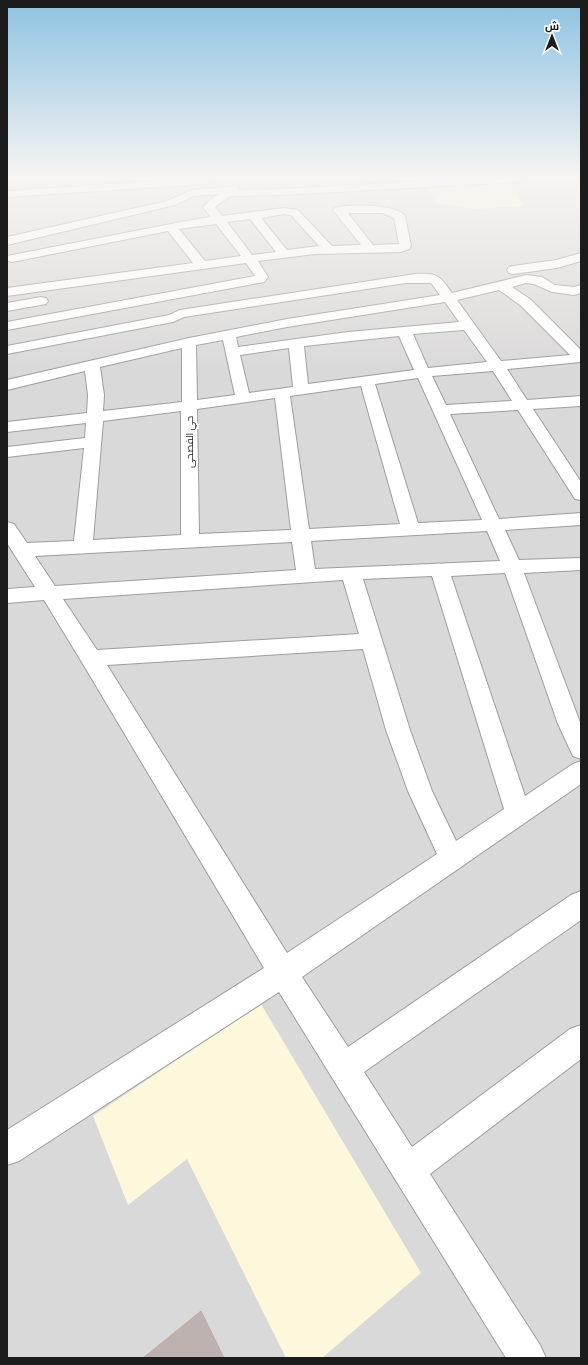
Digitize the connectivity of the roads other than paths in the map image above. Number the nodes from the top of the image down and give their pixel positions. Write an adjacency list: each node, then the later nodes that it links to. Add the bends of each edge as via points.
1 (50, 243): 10 (street)
2 (87, 243): 10 (street)
3 (188, 243): 16 (street)
4 (236, 243): 15 (street)
5 (275, 243): 13 (street)
6 (322, 243): 11 (street)
7 (365, 243): 9 (street)
8 (405, 243): 9 (street, via 404,247)
9 (369, 248): 11 (street)
10 (55, 249): 12 (street)
11 (328, 249): 13 (street)
12 (10, 254): 18 (street, via 18,268)
13 (284, 254): 15 (street)
14 (581, 258): 19 (street)
15 (249, 259): 16 (street); 23 (street, via 262,277)
16 (205, 266): 17 (street); 23 (street)
17 (180, 269): 21 (street); 26 (street)
18 (7, 270)
19 (504, 271)
20 (22, 275): 24 (street)
21 (106, 280): 30 (street); 32 (street)
22 (501, 285): 25 (street, via 532,278 552,288 574,291); 29 (street); 43 (street, via 534,310)
23 (223, 286): 26 (street)
24 (30, 288): 27 (street); 30 (street)
25 (581, 289)
26 (195, 291): 28 (street)
27 (7, 292)
28 (164, 296): 32 (street); 34 (street)
29 (449, 296): 34 (street, via 436,280 423,278 327,290); 36 (street); 38 (street)
30 (73, 298): 32 (street); 35 (street)
31 (51, 299): 33 (street)
32 (120, 304)
33 (7, 307)
34 (180, 314): 41 (street, via 173,318)
35 (7, 326)
36 (470, 326): 37 (street); 45 (street)
37 (404, 331): 40 (street); 46 (street)
38 (228, 334): 39 (street); 42 (street)
39 (190, 342): 44 (street); 54 (street, حي الفصحى)
40 (296, 342): 42 (street); 49 (street)
41 (7, 350)
42 (232, 352): 51 (street)
43 (581, 358): 45 (street)
44 (92, 364): 48 (street); 56 (street, via 96,395)
45 (497, 366): 46 (street); 53 (street)
46 (422, 373): 47 (street); 55 (street)
47 (367, 380): 49 (street); 63 (street)
48 (7, 385)
49 (301, 390): 50 (street)
50 (282, 393): 51 (street); 64 (street)
51 (242, 398): 54 (street)
52 (581, 401): 53 (street)
53 (522, 405): 55 (street); 60 (street)
54 (188, 406): 56 (street); 66 (street, حي الفصحى)
55 (439, 410): 62 (street)
56 (95, 416): 57 (street); 58 (street)
57 (7, 427)
58 (93, 442): 59 (street); 67 (street)
59 (7, 452)
60 (581, 494)
61 (581, 519): 62 (street)
62 (493, 525): 63 (street); 69 (street)
63 (411, 530): 64 (street)
64 (302, 536): 66 (street); 72 (street)
65 (13, 540): 67 (street); 73 (street)
66 (190, 542): 67 (street)
67 (83, 547)
68 (581, 564): 69 (street)
69 (512, 566): 70 (street); 77 (street, via 569,724)
70 (439, 569): 71 (street); 79 (street)
71 (351, 573): 72 (street); 75 (street)
72 (306, 576): 73 (street)
73 (49, 593): 74 (street); 76 (street)
74 (7, 596)
75 (372, 641): 76 (street); 80 (street, via 398,730 420,791)
76 (91, 658): 82 (street)
77 (581, 749)
78 (581, 771): 79 (street)
79 (518, 813): 80 (street)
80 (452, 859): 82 (street)
81 (581, 904): 84 (street)
82 (284, 973): 84 (street); 85 (street)
83 (581, 1040): 86 (street)
84 (344, 1068): 86 (street)
85 (7, 1149)
86 (408, 1170): 87 (street)
87 (527, 1358)

